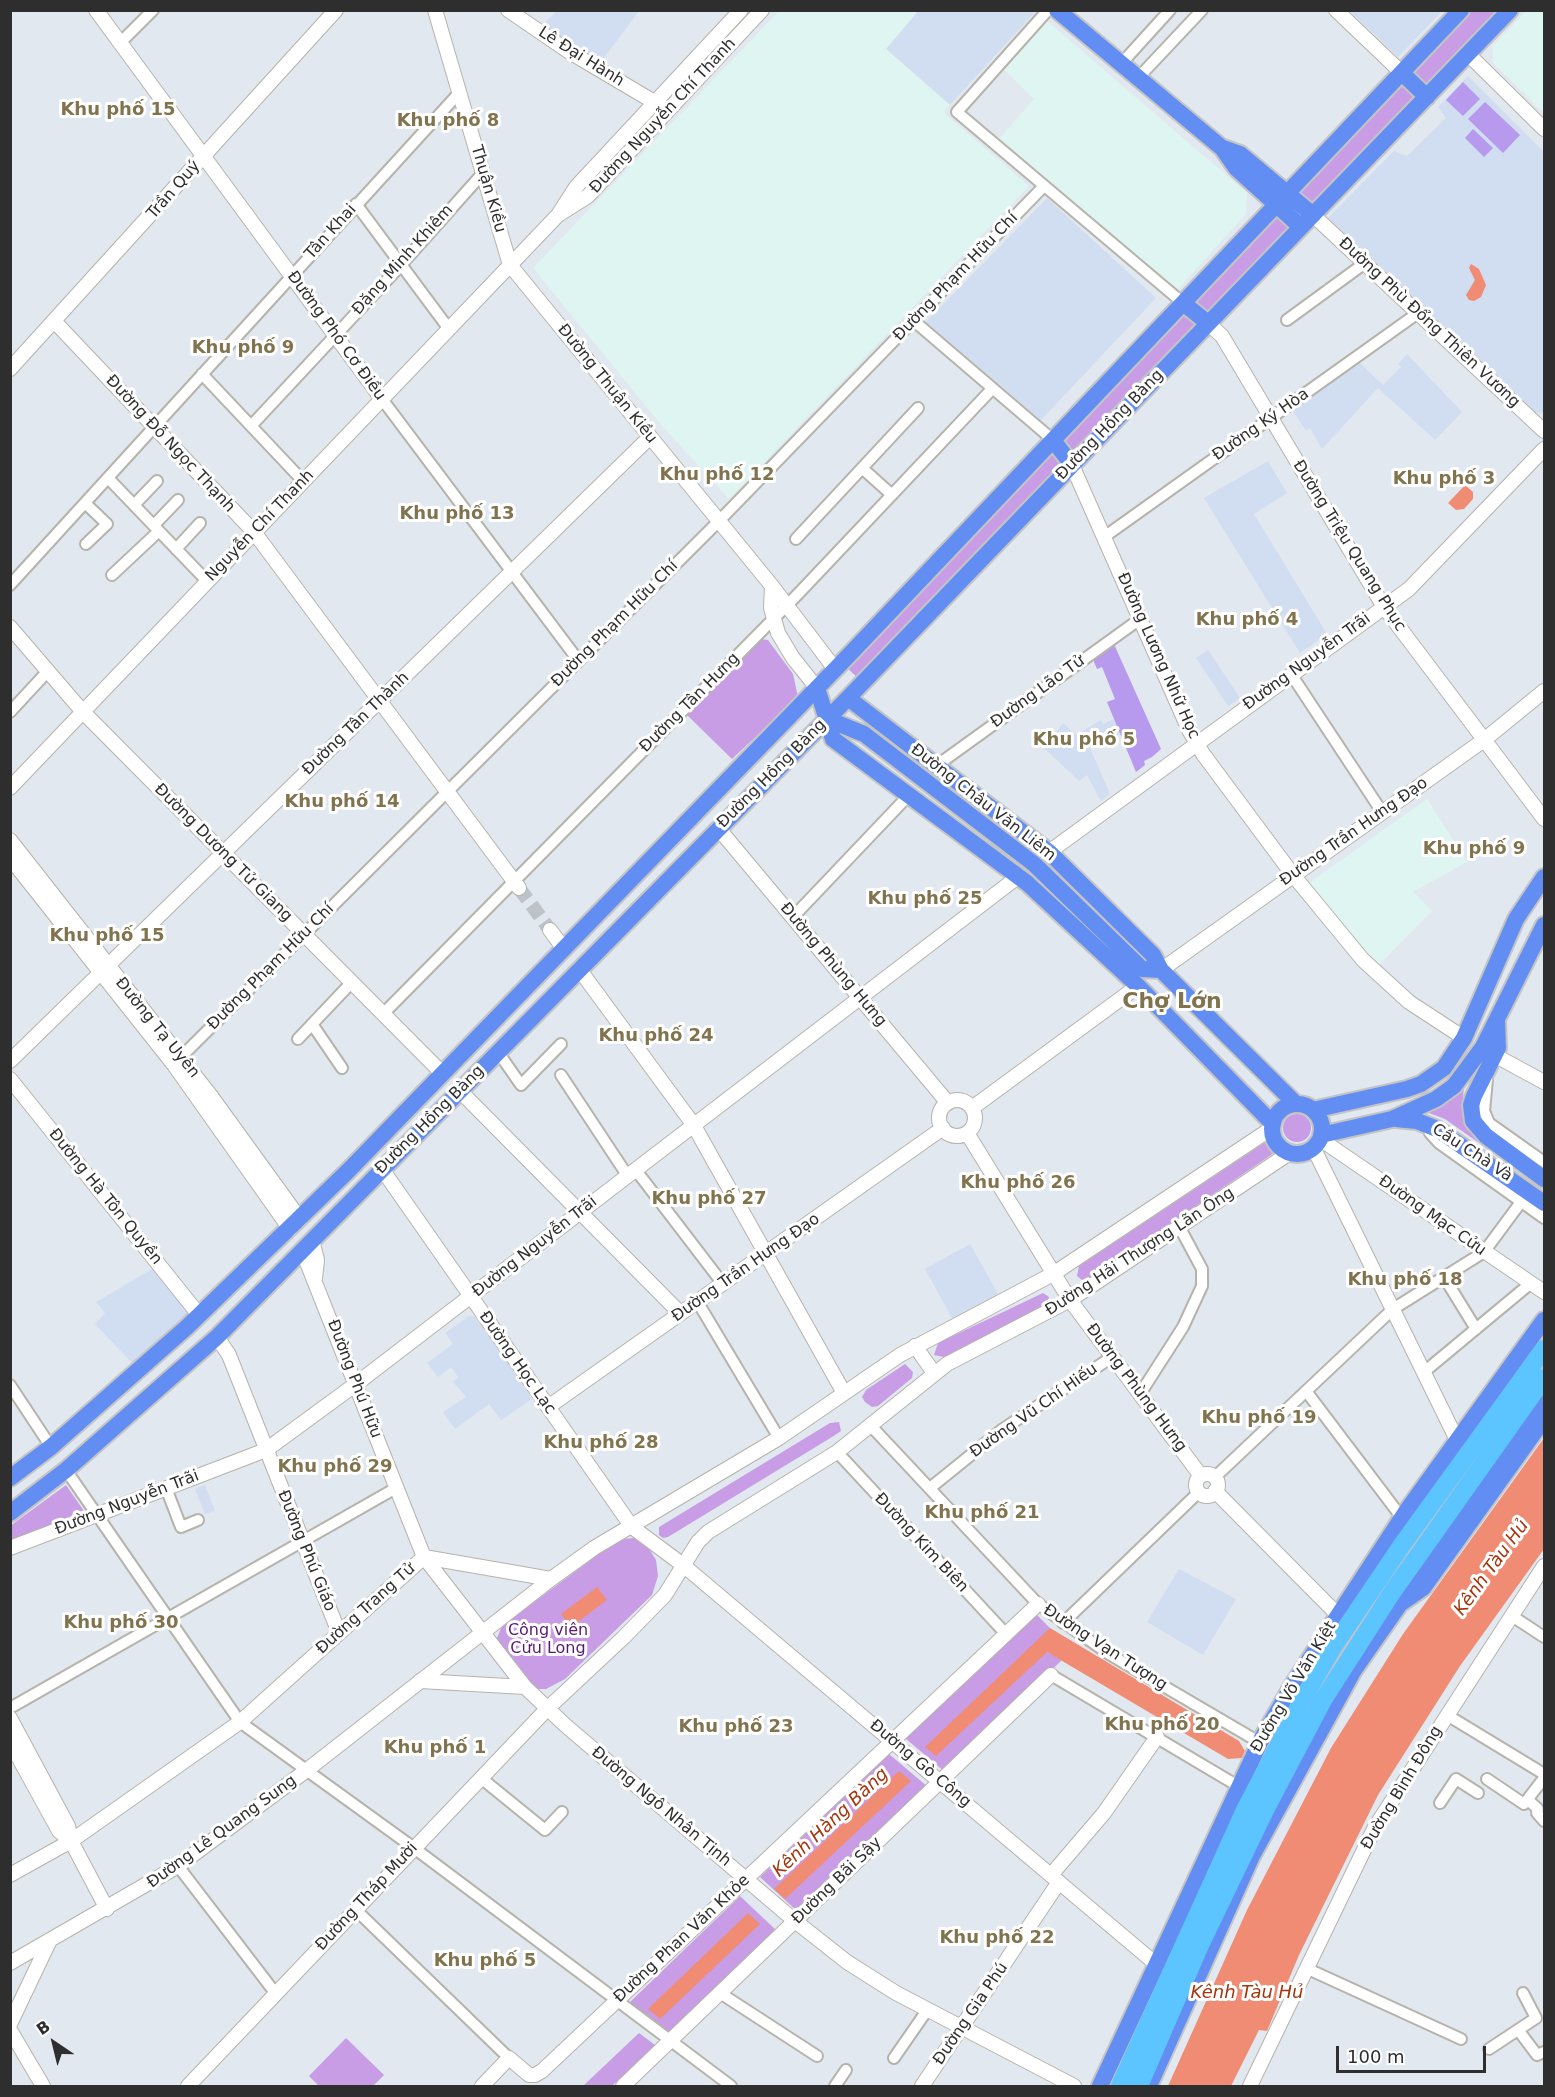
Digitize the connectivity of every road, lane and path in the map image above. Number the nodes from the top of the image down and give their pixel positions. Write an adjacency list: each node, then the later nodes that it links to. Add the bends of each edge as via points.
1 (96, 10): 15 (street, Đường Phó Cơ Điều)
2 (153, 10): 15 (street)
3 (336, 10): 28 (street, Trần Quý)
4 (435, 10): 20 (street, Thuận Kiều)
5 (508, 10): 22 (street, Lê Đại Hành, via 568,51)
6 (741, 10): 22 (street)
7 (1048, 10): 30 (street, via 957,112)
8 (1057, 10): 17 (main road)
9 (1170, 10): 17 (street)
10 (1202, 10): 19 (street)
11 (1336, 10): 18 (street)
12 (1461, 10): 18 (main road, Đường Hồng Bàng)
13 (1509, 10): 16 (main road, Đường Hồng Bàng)
14 (755, 13): 23 (street, Đường Nguyễn Chí Thanh)
15 (120, 43): 28 (street, Đường Phó Cơ Điều)
16 (1468, 54): 21 (main road, Đường Hồng Bàng); 26 (street)
17 (1121, 64): 19 (main road)
18 (1402, 73): 21 (main road); 32 (main road, Đường Hồng Bàng)
19 (1138, 78): 27 (main road)
20 (459, 93): 29 (street, Thuận Kiều); 33 (street, Tân Khai)
21 (1427, 97): 35 (main road, Đường Hồng Bàng)
22 (656, 102): 23 (street, Lê Đại Hành); 24 (street)
23 (668, 110): 25 (street, Đường Nguyễn Chí Thanh)
24 (640, 119): 25 (street); 34 (street, Đường Nguyễn Chí Thanh, via 576,187)
25 (651, 129): 34 (street, Đường Nguyễn Chí Thanh, via 588,196)
26 (1545, 129)
27 (1222, 148): 31 (main road); 32 (main road, via 1240,154)
28 (203, 156): 41 (street, Đường Phó Cơ Điều); 45 (street, Trần Quý)
29 (483, 173): 39 (street, Thuận Kiều); 40 (street, Đặng Minh Khiêm)
30 (1044, 186): 42 (street); 46 (street, Đường Phạm Hữu Chí)
31 (1256, 186): 32 (main road); 36 (main road)
32 (1282, 199): 35 (main road); 36 (main road, Đường Hồng Bàng); 37 (main road)
33 (356, 204): 40 (street); 41 (street, Tân Khai)
34 (558, 215): 39 (street, Đường Nguyễn Chí Thanh)
35 (1313, 215): 37 (main road, Đường Hồng Bàng); 38 (street, Đường Phù Đổng Thiên Vương)
36 (1259, 223): 42 (main road, Đường Hồng Bàng)
37 (1301, 227): 47 (main road, Đường Hồng Bàng)
38 (1365, 262): 43 (street, Đường Phù Đổng Thiên Vương); 44 (street)
39 (510, 265): 48 (street, Nguyễn Chí Thanh); 59 (street, Đường Thuận Kiều)
40 (401, 266): 48 (street); 49 (street, Đặng Minh Khiêm)
41 (291, 276): 49 (street, Đường Phó Cơ Điều); 51 (street, Tân Khai)
42 (1184, 303): 47 (main road); 60 (main road, Đường Hồng Bàng)
43 (1418, 313): 55 (street, Đường Ký Hòa); 58 (street, Đường Phù Đổng Thiên Vương)
44 (1287, 320)
45 (54, 321): 50 (street, Trần Quý); 57 (street, Đường Đỗ Ngọc Thạnh)
46 (914, 321): 52 (street); 71 (street, Đường Phạm Hữu Chí)
47 (1208, 323): 55 (street, Đường Triệu Quang Phục, via 1221,336); 62 (main road, Đường Hồng Bàng)
48 (449, 328): 53 (street, Nguyễn Chí Thanh)
49 (334, 335): 53 (street, Đường Phó Cơ Điều); 56 (street, Đặng Minh Khiêm)
50 (10, 369)
51 (202, 374): 56 (street); 57 (street, Tân Khai)
52 (993, 389): 60 (street); 67 (street, Đường Tân Hưng)
53 (382, 399): 66 (street, Nguyễn Chí Thanh); 79 (street, Đường Phó Cơ Điều)
54 (918, 408): 63 (street)
55 (1271, 418): 75 (street, Đường Ký Hòa); 85 (street, Đường Triệu Quang Phục)
56 (251, 426): 66 (street)
57 (154, 427): 64 (street, Tân Khai); 74 (street, Đường Đỗ Ngọc Thạnh)
58 (1545, 431)
59 (650, 436): 71 (street, Đường Thuận Kiều); 79 (street, Đường Tân Thành)
60 (1053, 440): 62 (main road); 90 (main road, Đường Hồng Bàng)
61 (1543, 454): 85 (street, Đường Nguyễn Trãi, via 1417,581)
62 (1072, 465): 75 (street, Đường Lương Nhữ Học); 95 (main road, Đường Hồng Bàng)
63 (862, 468): 67 (street); 76 (street)
64 (108, 478): 69 (street, Tân Khai); 70 (street)
65 (157, 481): 70 (street)
66 (303, 481): 74 (street, Nguyễn Chí Thanh)
67 (892, 495): 84 (street, Đường Tân Hưng)
68 (178, 500): 73 (street)
69 (85, 503): 77 (street, via 107,524); 82 (street, Tân Khai)
70 (134, 505): 73 (street)
71 (719, 521): 83 (street, Đường Thuận Kiều); 89 (street, Đường Phạm Hữu Chí)
72 (200, 523): 78 (street)
73 (156, 528): 78 (street); 80 (street)
74 (254, 532): 81 (street, Nguyễn Chí Thanh); 96 (street, Đường Đỗ Ngọc Thạnh)
75 (1104, 537): 86 (street, Đường Lương Nhữ Học)
76 (796, 539)
77 (86, 544)
78 (176, 549): 81 (street)
79 (512, 571): 89 (street, Đường Phó Cơ Điều); 96 (street, Đường Tân Thành)
80 (112, 574)
81 (207, 581): 98 (street, Nguyễn Chí Thanh)
82 (10, 585)
83 (772, 586): 84 (street, Đường Thuận Kiều); 87 (street)
84 (787, 606): 87 (street, Đường Tân Hưng); 90 (street, Đường Thuận Kiều)
85 (1384, 608): 92 (street, Đường Nguyễn Trãi); 101 (street, Đường Triệu Quang Phục)
86 (1140, 619): 102 (street, Đường Lương Nhữ Học); 103 (street, Đường Lão Tử)
87 (773, 620): 93 (street, via 785,646); 120 (street, Đường Tân Hưng)
88 (10, 627): 91 (street, Đường Dương Tử Giang)
89 (578, 660): 106 (street, Đường Phạm Hữu Chí)
90 (835, 669): 93 (main road, Đường Hồng Bàng); 95 (main road)
91 (48, 671): 97 (street); 98 (street, Đường Dương Tử Giang)
92 (1291, 674): 102 (street, Đường Nguyễn Trãi); 109 (street)
93 (817, 688): 99 (main road); 108 (main road, Đường Hồng Bàng)
94 (1545, 691): 101 (street, Đường Trần Hưng Đạo)
95 (848, 698): 99 (main road, Đường Hồng Bàng); 100 (main road, Đường Châu Văn Liêm); 103 (main road, Đường Châu Văn Liêm)
96 (380, 701): 106 (street, Đường Đỗ Ngọc Thạnh); 114 (street, Đường Tân Thành)
97 (10, 712)
98 (83, 712): 105 (street, Nguyễn Chí Thanh); 114 (street, Đường Dương Tử Giang)
99 (827, 719): 100 (main road, Đường Châu Văn Liêm); 107 (main road, via 833,739); 111 (main road, Đường Hồng Bàng)
100 (864, 734): 104 (main road, Đường Châu Văn Liêm)
101 (1484, 740): 109 (street, Đường Trần Hưng Đạo); 110 (street, Đường Triệu Quang Phục)
102 (1197, 743): 113 (street, Đường Nguyễn Trãi); 117 (street, Đường Lương Nhữ Học)
103 (936, 766): 104 (main road); 113 (main road, Đường Châu Văn Liêm)
104 (924, 779): 107 (main road); 116 (main road, Đường Châu Văn Liêm)
105 (10, 788)
106 (447, 791): 120 (street, Đường Đỗ Ngọc Thạnh); 124 (street, Đường Phạm Hữu Chí)
107 (909, 795): 118 (main road); 121 (street)
108 (701, 808): 111 (main road); 125 (main road, Đường Hồng Bàng)
109 (1382, 812): 117 (street, Đường Trần Hưng Đạo)
110 (1545, 819)
111 (718, 828): 121 (street, Đường Phùng Hưng); 126 (main road, Đường Hồng Bàng)
112 (10, 840): 128 (street, Đường Tạ Uyên)
113 (1049, 852): 116 (main road); 129 (main road, Đường Châu Văn Liêm, via 1153,955)
114 (224, 854): 124 (street, Đường Dương Tử Giang); 128 (street, Đường Tân Thành)
115 (10, 858): 128 (street, Đường Tạ Uyên)
116 (1034, 864): 118 (main road); 127 (main road, Đường Châu Văn Liêm)
117 (1293, 875): 129 (street, Đường Trần Hưng Đạo); 136 (street, Đường Lương Nhữ Học, via 1379,975 1423,1013)
118 (1019, 876): 131 (main road); 132 (street, Đường Nguyễn Trãi)
119 (1545, 877): 136 (main road, via 1516,919)
120 (516, 885): 133 (street, Đường Tân Hưng)
121 (793, 917): 132 (street, Đường Phùng Hưng)
122 (1545, 925): 134 (main road)
123 (550, 930): 125 (street)
124 (304, 934): 130 (street, Đường Dương Tử Giang); 142 (street, Đường Phạm Hữu Chí)
125 (564, 949): 126 (main road); 144 (main road, Đường Hồng Bàng)
126 (579, 969): 139 (main road, Đường Hồng Bàng); 156 (street)
127 (1143, 969): 129 (main road); 131 (main road)
128 (105, 970): 141 (street, Đường Tân Thành); 142 (street, Đường Tạ Uyên)
129 (1161, 970): 131 (main road); 152 (main road, Đường Châu Văn Liêm)
130 (352, 982): 133 (street, Đường Dương Tử Giang); 135 (street)
131 (1138, 986): 153 (street); 158 (main road)
132 (860, 997): 150 (street, Đường Phùng Hưng); 156 (street, Đường Nguyễn Trãi)
133 (383, 1014): 144 (street, Đường Dương Tử Giang)
134 (1496, 1020): 140 (main road, Cầu Chà Và); 155 (main road, via 1477,1058 1454,1086 1436,1099)
135 (312, 1024): 137 (street); 143 (street)
136 (1464, 1038): 151 (main road, via 1444,1068 1421,1084)
137 (298, 1039)
138 (561, 1044): 139 (street, via 521,1085)
139 (498, 1052): 149 (main road, Đường Hồng Bàng)
140 (1496, 1056): 145 (main road, Cầu Chà Và); 148 (street)
141 (10, 1061)
142 (178, 1061): 173 (street, Đường Tạ Uyên)
143 (342, 1068)
144 (442, 1073): 149 (main road); 163 (main road, Đường Hồng Bàng)
145 (1487, 1073): 165 (street, via 1484,1112 1489,1123); 168 (main road, Cầu Chà Và, via 1471,1105 1473,1121 1486,1136)
146 (561, 1075): 167 (street, via 589,1121)
147 (10, 1079): 188 (street, Đường Hà Tôn Quyền)
148 (1545, 1082)
149 (460, 1090): 166 (main road, Đường Hồng Bàng); 171 (street)
150 (948, 1103): 153 (street, via 963,1101); 159 (street, via 940,1115)
151 (1352, 1103): 154 (main road); 160 (main road, via 1348,1117)
152 (1296, 1104): 154 (main road); 158 (main road, via 1282,1110)
153 (972, 1108): 161 (street, via 974,1123)
154 (1313, 1110): 162 (main road, via 1322,1124)
155 (1392, 1119): 157 (main road, Cầu Chà Và); 160 (main road)
156 (693, 1124): 167 (street, Đường Nguyễn Trãi); 177 (street)
157 (1426, 1124): 169 (street, via 1439,1143); 170 (main road, Cầu Chà Và, via 1471,1150)
158 (1273, 1126): 164 (main road, via 1280,1146); 178 (street, Đường Hải Thượng Lãn Ông)
159 (943, 1128): 161 (street, via 954,1136); 177 (street, Đường Trần Hưng Đạo)
160 (1354, 1128): 162 (main road)
161 (967, 1133): 178 (street)
162 (1318, 1140): 164 (main road, via 1303,1153); 176 (street, Đường Mạc Cửu); 186 (street)
163 (368, 1150): 166 (main road); 173 (main road, Đường Hồng Bàng)
164 (1291, 1152): 174 (street, Đường Hải Thượng Lãn Ông)
165 (1545, 1162)
166 (382, 1169): 175 (main road, Đường Hồng Bàng); 183 (street, Đường Học Lạc)
167 (631, 1172): 171 (street, Đường Nguyễn Trãi); 181 (street)
168 (1545, 1179)
169 (1521, 1202): 172 (street); 176 (street)
170 (1545, 1203)
171 (580, 1212): 183 (street, Đường Nguyễn Trãi); 187 (street)
172 (1545, 1218)
173 (295, 1224): 175 (main road); 188 (main road, Đường Hồng Bàng)
174 (1180, 1228): 184 (street, Đường Hải Thượng Lãn Ông); 202 (street, via 1202,1269 1203,1286 1183,1327)
175 (307, 1245): 191 (main road, Đường Hồng Bàng); 198 (street, Đường Phú Hữu, via 315,1278)
176 (1484, 1252): 179 (street); 180 (street, Đường Mạc Cửu)
177 (765, 1254): 181 (street, Đường Trần Hưng Đạo); 201 (street)
178 (1053, 1274): 184 (street, Đường Phùng Hưng); 192 (street, Đường Hải Thượng Lãn Ông)
179 (1444, 1277): 186 (street); 190 (street)
180 (1532, 1283): 182 (street, Đường Mạc Cửu); 190 (street)
181 (723, 1284): 185 (street, Đường Trần Hưng Đạo)
182 (1545, 1292)
183 (471, 1297): 198 (street, Đường Nguyễn Trãi); 204 (street, Đường Học Lạc)
184 (1070, 1300): 194 (street, Đường Phùng Hưng); 196 (street, Đường Hải Thượng Lãn Ông)
185 (698, 1302): 187 (street, Đường Trần Hưng Đạo); 207 (street)
186 (1393, 1309): 195 (street); 200 (street)
187 (680, 1313): 204 (street, Đường Trần Hưng Đạo)
188 (200, 1316): 191 (main road); 209 (main road, Đường Hồng Bàng)
189 (1545, 1320): 208 (main road, Đường Võ Văn Kiệt)
190 (1476, 1329): 195 (street)
191 (217, 1337): 210 (street, Đường Phú Giáo, via 229,1355); 212 (main road, Đường Hồng Bàng)
192 (915, 1346): 196 (street); 201 (street, Đường Hải Thượng Lãn Ông)
193 (1545, 1349): 304 (highway, Đường Võ Văn Kiệt, via 1392,1560 1304,1697 1245,1810)
194 (1112, 1357): 202 (street, Đường Phùng Hưng); 217 (street, Đường Vũ Chí Hiếu, via 1002,1429)
195 (1424, 1372): 208 (street)
196 (934, 1373): 206 (street, Đường Hải Thượng Lãn Ông)
197 (1545, 1378): 244 (highway, Đường Võ Văn Kiệt, via 1393,1591)
198 (356, 1384): 210 (street, Đường Nguyễn Trãi); 216 (street, Đường Phú Hữu)
199 (10, 1385): 209 (street)
200 (1306, 1391): 214 (street); 221 (street)
201 (844, 1394): 207 (street)
202 (1140, 1394): 214 (street, Đường Phùng Hưng)
203 (1545, 1399): 231 (main road, via 1444,1534)
204 (548, 1407): 223 (street, Đường Học Lạc)
205 (1545, 1419): 231 (main road, via 1423,1588)
206 (871, 1426): 211 (street, Đường Hải Thượng Lãn Ông); 217 (street, Đường Vạn Tượng)
207 (779, 1438): 223 (street)
208 (1457, 1440): 221 (main road, Đường Võ Văn Kiệt)
209 (51, 1447): 212 (main road); 213 (main road, Đường Hồng Bàng)
210 (266, 1450): 215 (street, Đường Nguyễn Trãi); 224 (street, Đường Phú Giáo)
211 (837, 1452): 227 (street, Đường Hải Thượng Lãn Ông, via 708,1532); 238 (street, Đường Kim Biên)
212 (66, 1470): 219 (main road, Đường Hồng Bàng); 220 (street)
213 (10, 1478)
214 (1210, 1482): 218 (street, via 1209,1495); 232 (street, Đường Phùng Hưng)
215 (166, 1488): 220 (street, Đường Nguyễn Trãi); 222 (street, via 181,1527)
216 (396, 1488): 224 (street); 226 (street, Đường Phú Hữu)
217 (930, 1488): 230 (street, Đường Vạn Tượng)
218 (1199, 1492): 235 (street)
219 (10, 1513)
220 (97, 1514): 225 (street, Đường Nguyễn Trãi); 234 (street)
221 (1402, 1518): 232 (main road, Đường Võ Văn Kiệt)
222 (198, 1520)
223 (632, 1527): 227 (street, Đường Học Lạc); 229 (street)
224 (303, 1542): 234 (street); 236 (street, Đường Phú Giáo)
225 (10, 1548)
226 (424, 1557): 229 (street, Đường Trang Tử); 236 (street, Đường Trang Tử); 237 (street, Đường Phú Hữu)
227 (683, 1565): 246 (street, Đường Hải Thượng Lãn Ông, via 673,1584 624,1638); 251 (street, Đường Gò Công)
228 (1545, 1566): 233 (street, Đường Bình Đông)
229 (551, 1579): 237 (street, Đường Lê Quang Sung)
230 (1038, 1604): 235 (street, Đường Vạn Tượng); 238 (street, Đường Phan Văn Khỏe)
231 (1400, 1604): 240 (main road)
232 (1338, 1615): 253 (main road, Đường Võ Văn Kiệt)
233 (1512, 1616): 239 (street); 247 (street, Đường Bình Đông)
234 (169, 1618): 245 (street); 249 (street)
235 (1063, 1623): 253 (street, Đường Vạn Tượng)
236 (339, 1633): 249 (street, Đường Trang Tử)
237 (483, 1633): 242 (street, Đường Lê Quang Sung); 243 (street, Đường Ngô Nhân Tịnh)
238 (1006, 1634): 251 (street, Đường Phan Văn Khỏe)
239 (1545, 1637)
240 (1354, 1670): 244 (main road); 306 (main road, via 1252,1856)
241 (1051, 1675): 250 (street); 258 (street, Đường Bãi Sậy)
242 (420, 1681): 243 (street); 254 (street, Đường Lê Quang Sung)
243 (525, 1687): 246 (street, Đường Ngô Nhân Tịnh)
244 (1323, 1700): 305 (highway, Đường Võ Văn Kiệt, via 1284,1770 1216,1911)
245 (10, 1708)
246 (547, 1709): 256 (street, Đường Tháp Mười); 270 (street, Đường Ngô Nhân Tịnh)
247 (1447, 1715): 255 (street); 277 (street, Đường Bình Đông, via 1375,1827)
248 (10, 1718): 265 (street, via 68,1826)
249 (240, 1722): 254 (street); 265 (street, Đường Trang Tử)
250 (1156, 1737): 259 (street); 269 (street, Đường Gia Phú)
251 (892, 1741): 258 (street, Đường Gò Công); 270 (street, Đường Phan Văn Khỏe)
252 (10, 1742): 265 (street, via 59,1831)
253 (1259, 1742): 259 (main road, Đường Võ Văn Kiệt)
254 (307, 1770): 266 (street); 267 (street, Đường Lê Quang Sung)
255 (1545, 1776): 261 (street)
256 (481, 1778): 263 (street, via 545,1830); 266 (street, Đường Tháp Mười)
257 (1487, 1779): 261 (street, via 1524,1804)
258 (940, 1781): 269 (street, Đường Gò Công); 273 (street, Đường Bãi Sậy)
259 (1238, 1786): 276 (main road, Đường Võ Văn Kiệt)
260 (1478, 1793): 262 (street, via 1456,1779)
261 (1528, 1800): 264 (street)
262 (1440, 1803)
263 (562, 1812)
264 (1545, 1821)
265 (71, 1841): 268 (street, Đường Trang Tử); 271 (street)
266 (414, 1848): 272 (street, Đường Tháp Mười); 281 (street)
267 (178, 1866): 271 (street, Đường Lê Quang Sung); 280 (street)
268 (10, 1875)
269 (1055, 1878): 276 (street, Đường Gò Công); 284 (street, Đường Gia Phú)
270 (746, 1879): 273 (street, Đường Ngô Nhân Tịnh); 281 (street, Đường Phan Văn Khỏe)
271 (106, 1909): 274 (street, Đường Lê Quang Sung)
272 (356, 1910): 280 (street, Đường Tháp Mười); 292 (street)
273 (795, 1921): 278 (street, Đường Bãi Sậy); 282 (street, Đường Ngô Nhân Tịnh, via 861,1972)
274 (49, 1942): 275 (street, Đường Lê Quang Sung); 283 (street)
275 (10, 1963)
276 (1156, 1964): 303 (main road, Đường Võ Văn Kiệt)
277 (1308, 1969): 287 (street); 307 (street, Đường Bình Đông)
278 (720, 1993): 288 (street, Đường Bãi Sậy); 291 (street)
279 (1523, 1993): 286 (street, via 1536,2018)
280 (276, 1994): 296 (street, Đường Tháp Mười)
281 (616, 2001): 288 (street); 292 (street, Đường Phan Văn Khỏe, via 539,2073 526,2074)
282 (928, 2009): 284 (street, Đường Ngô Nhân Tịnh); 293 (street)
283 (10, 2024)
284 (962, 2027): 301 (street, Đường Gia Phú); 302 (street, Đường Ngô Nhân Tịnh)
285 (10, 2030): 295 (street)
286 (1519, 2031): 289 (street); 290 (street, via 1537,2055)
287 (1461, 2039)
288 (670, 2041): 298 (street, Đường Bãi Sậy); 299 (street)
289 (1489, 2049)
290 (1545, 2052)
291 (816, 2056)
292 (509, 2058): 297 (street)
293 (894, 2058)
294 (846, 2070): 300 (street)
295 (42, 2086)
296 (188, 2086)
297 (482, 2086)
298 (623, 2086)
299 (731, 2086)
300 (835, 2086)
301 (922, 2086)
302 (1074, 2086)
303 (1100, 2086)
304 (1120, 2086)
305 (1139, 2086)
306 (1149, 2086)
307 (1250, 2086)

